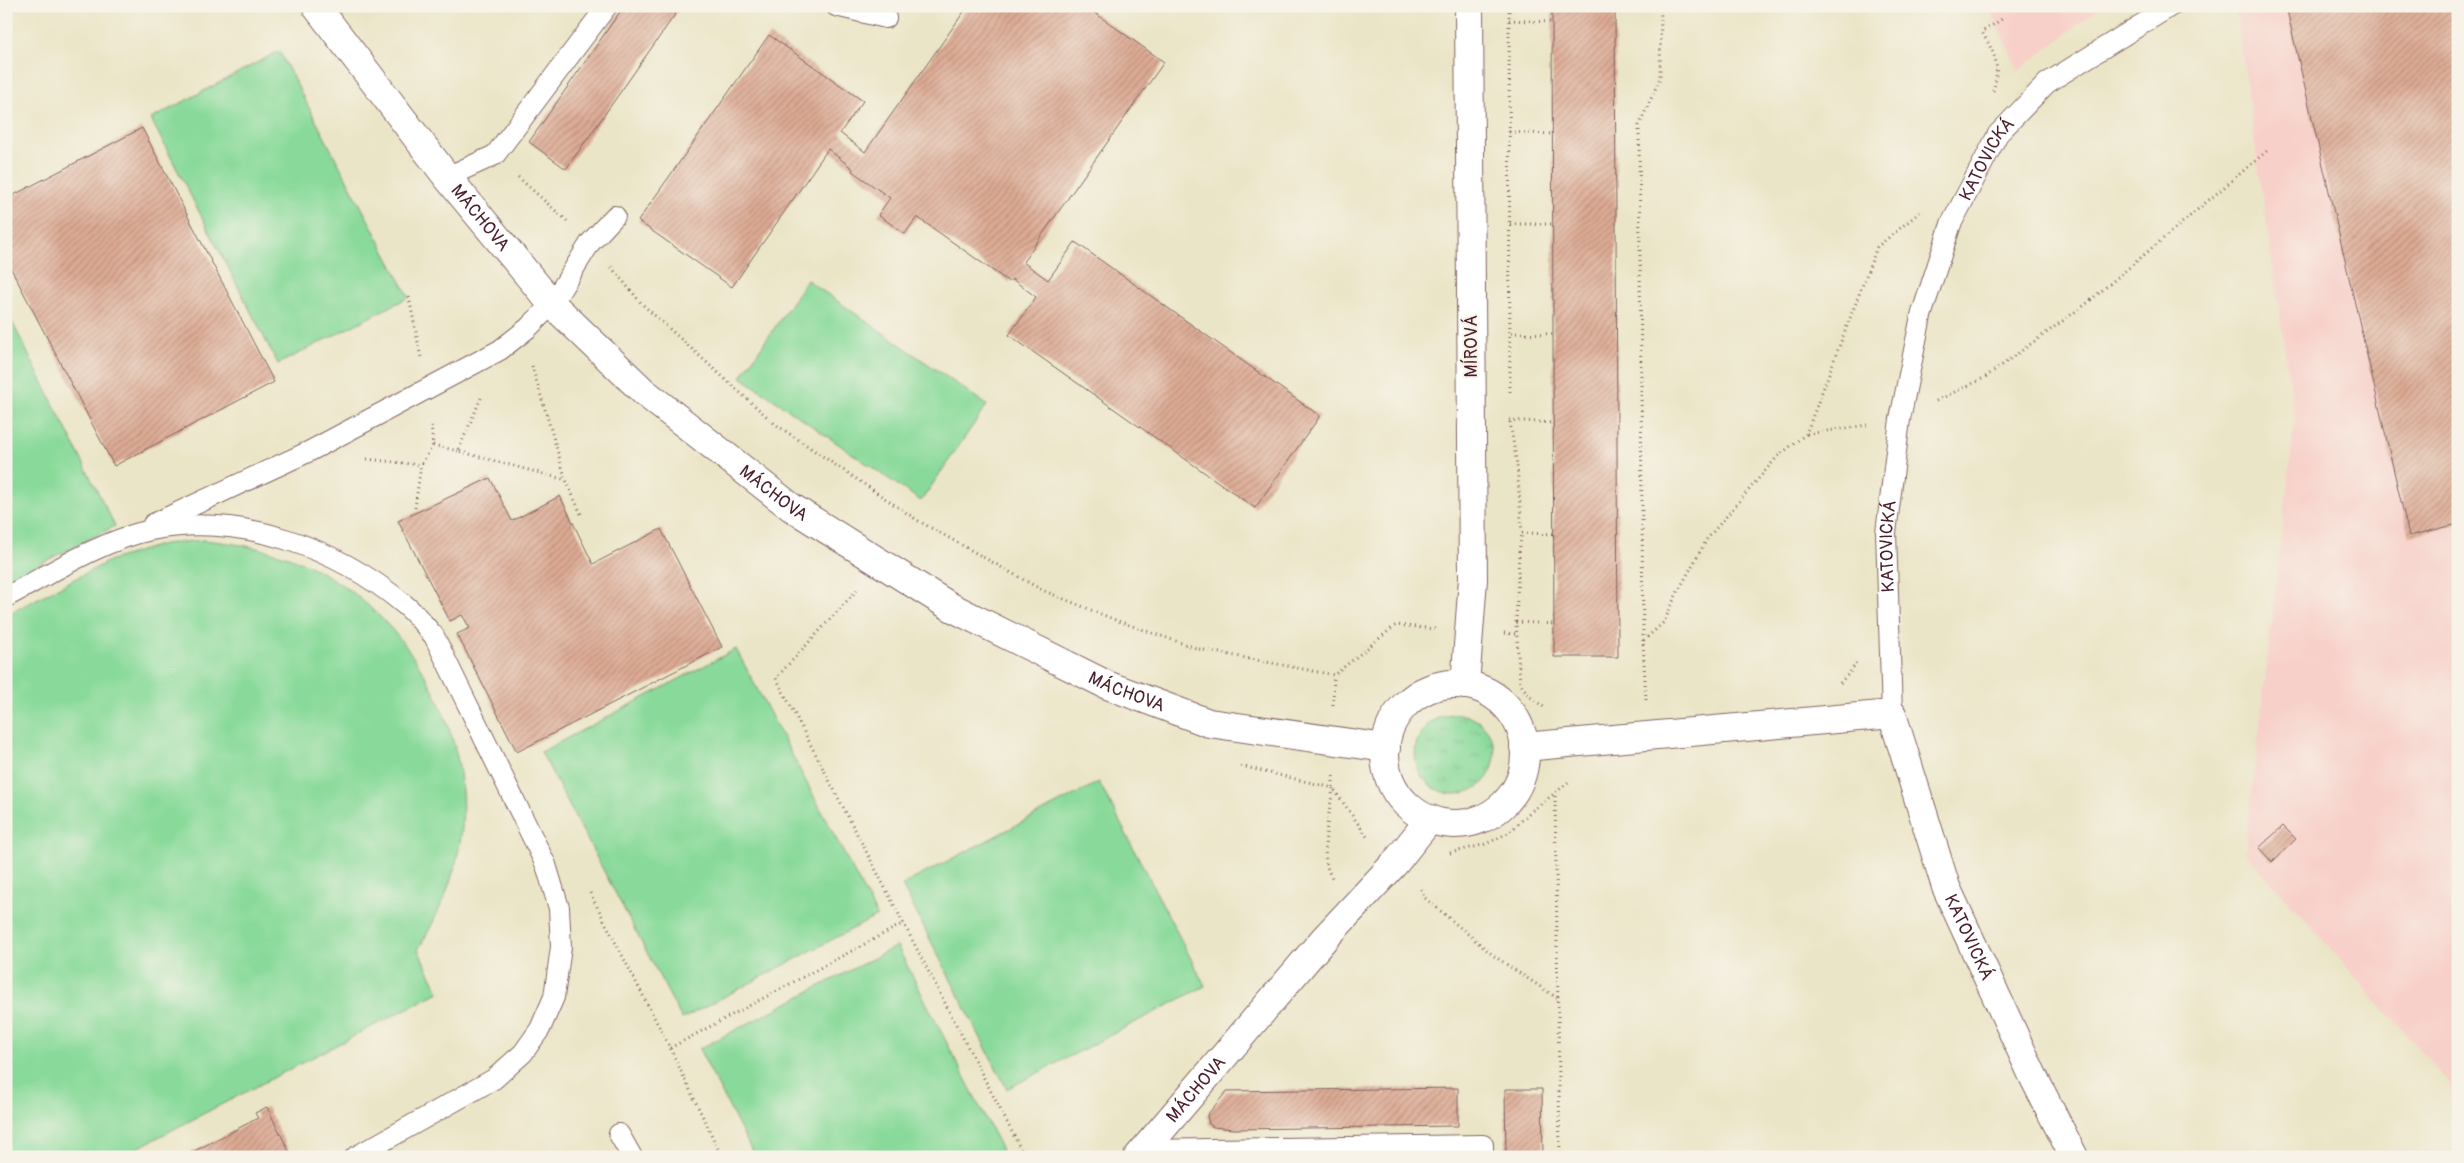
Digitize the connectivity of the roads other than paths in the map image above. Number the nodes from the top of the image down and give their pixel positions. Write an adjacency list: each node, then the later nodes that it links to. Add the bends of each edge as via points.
1 (316, 6): 7 (street, MÁCHOVA)
2 (607, 6): 7 (lane, via 495,155)
3 (836, 6): 4 (lane, via 886,18)
4 (871, 6)
5 (1469, 6): 12 (street, MÍROVÁ, via 1473,579)
6 (2171, 6): 13 (lane, KATOVICKÁ, via 2047,83 1998,134 1951,224 1921,316 1900,419 1886,533)
7 (447, 177): 9 (street, MÁCHOVA)
8 (615, 216): 9 (lane, via 590,243)
9 (552, 304): 10 (lane, via 500,350 310,451); 15 (street, MÁCHOVA, via 644,392 791,507 951,607 1107,685 1209,723)
10 (105, 545): 11 (lane); 19 (lane, via 150,530 193,524 240,529 279,537 329,555 370,579 407,606 434,636 546,865 559,908 561,947 554,996 540,1030 523,1054 494,1079)
11 (6, 597)
12 (1465, 685): 14 (street, via 1492,695 1508,709 1519,726); 15 (street, via 1434,688 1408,702 1394,720)
13 (1892, 714): 14 (street); 22 (street, KATOVICKÁ, via 1946,887)
14 (1524, 747): 16 (street, via 1519,781 1498,809 1486,817 1465,823 1451,824)
15 (1386, 748): 16 (street, via 1387,771 1396,791 1406,803)
16 (1430, 819): 18 (street, MÁCHOVA)
17 (619, 1134): 20 (lane)
18 (1142, 1153): 21 (lane, via 1483,1144)
19 (355, 1157)
20 (632, 1157)
21 (1483, 1157)
22 (2074, 1157)

